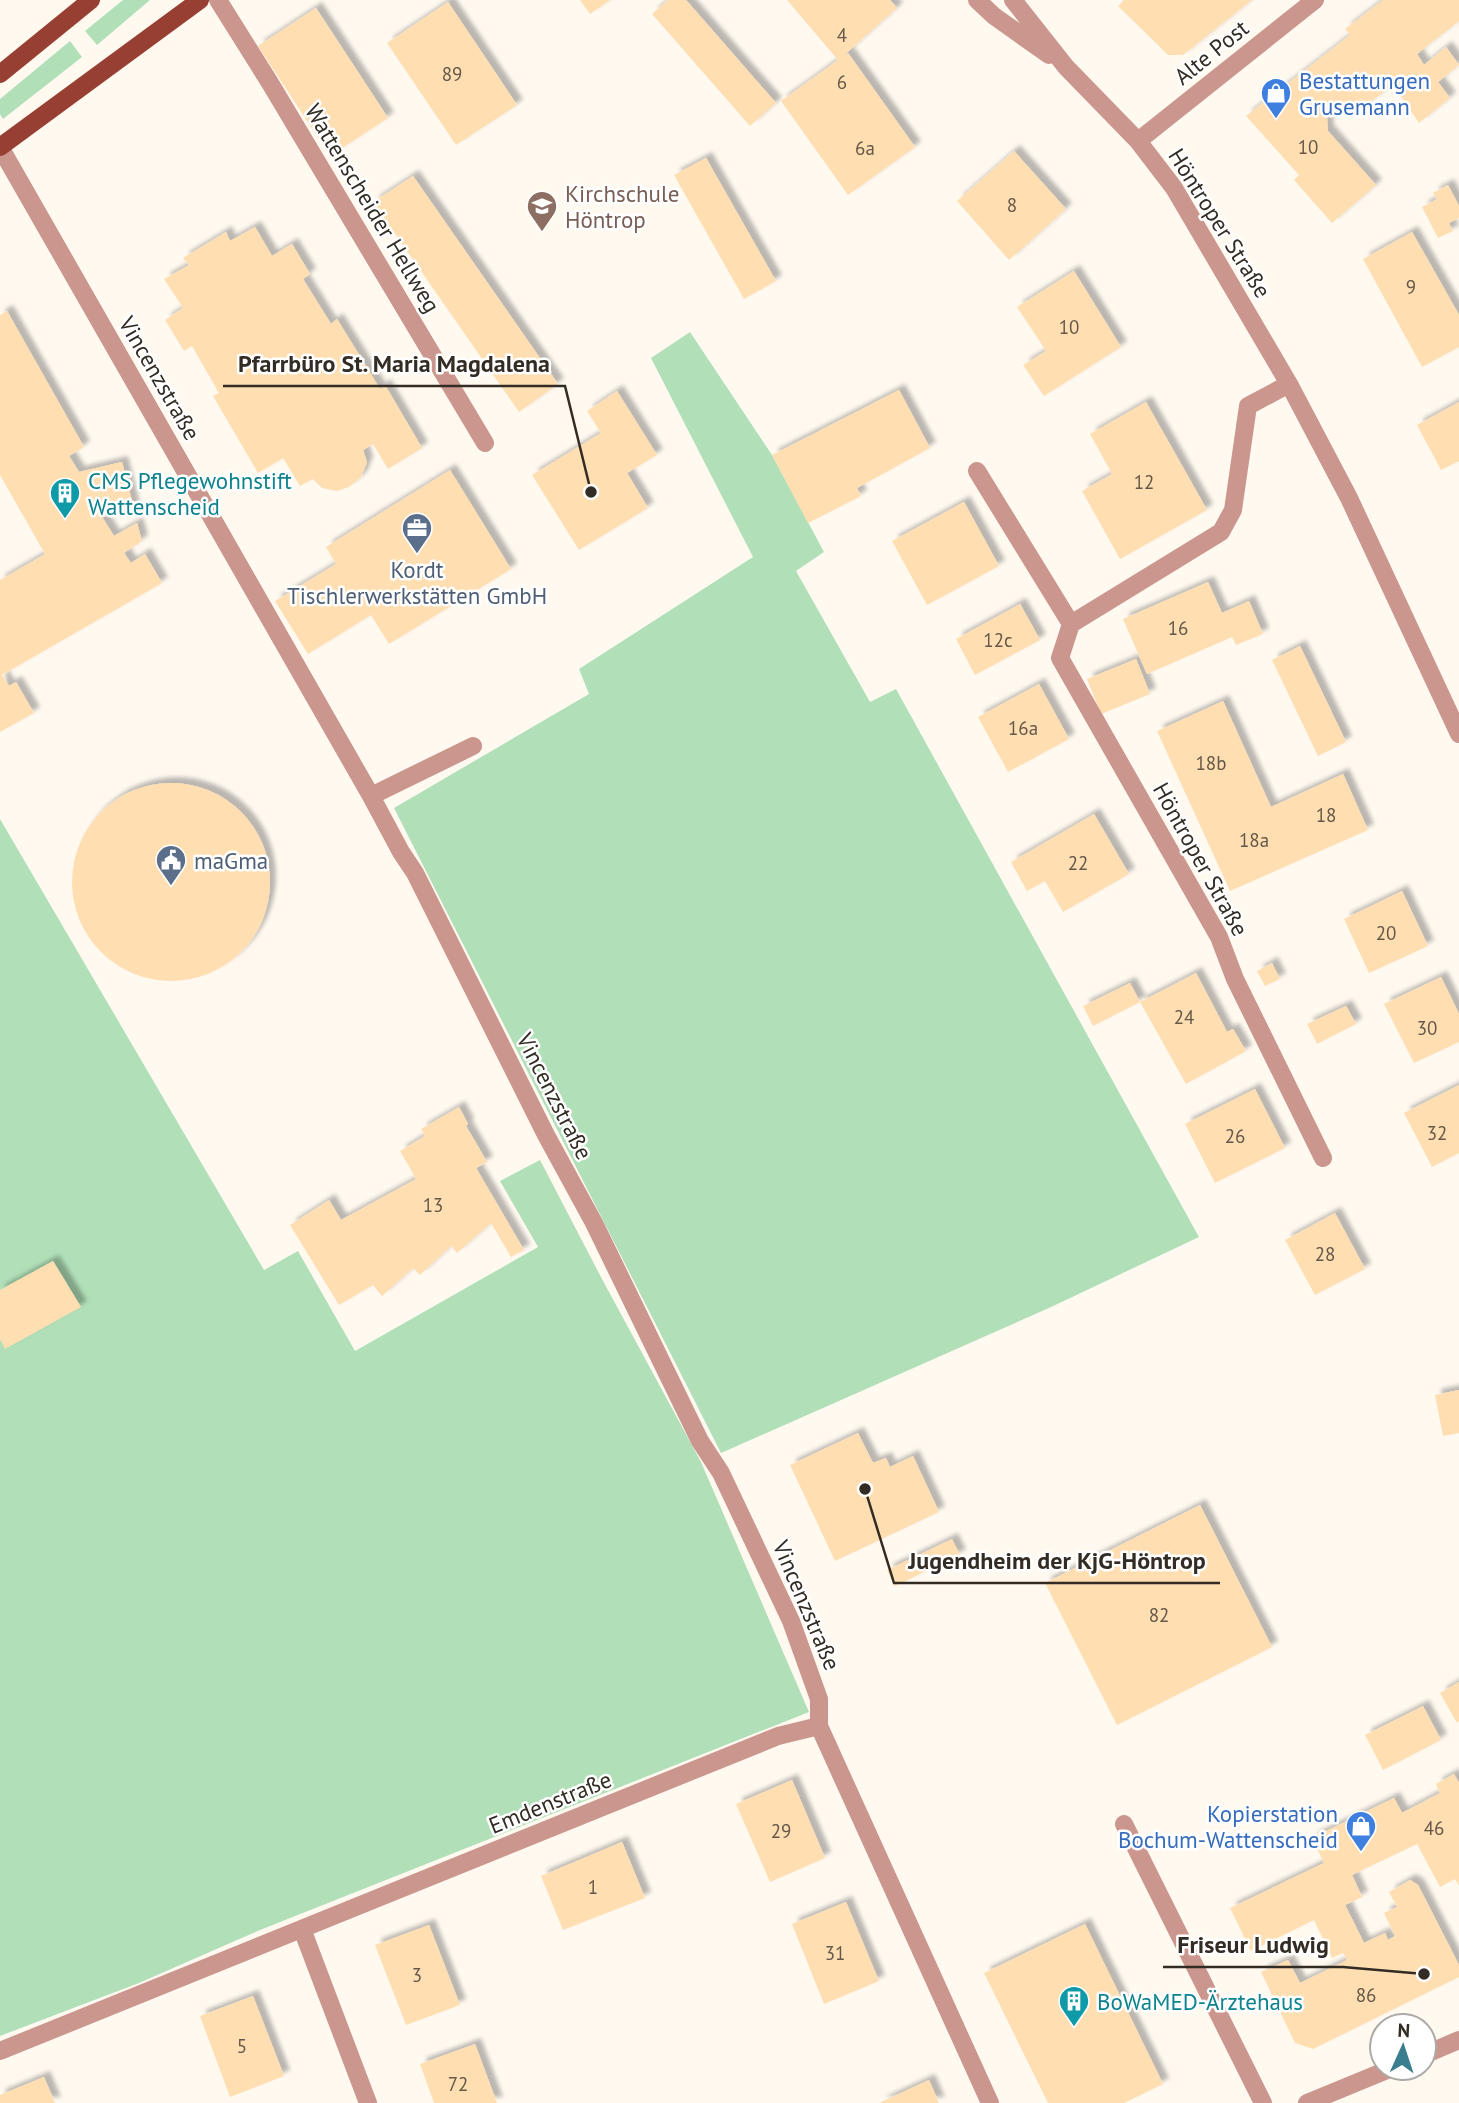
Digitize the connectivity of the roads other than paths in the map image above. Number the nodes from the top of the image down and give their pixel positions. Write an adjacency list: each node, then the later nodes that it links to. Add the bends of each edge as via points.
1 (91, 0): 8 (main road)
2 (200, 0): 10 (main road)
3 (218, 0): 12 (street, Wattenscheider Hellweg)
4 (977, 0): 7 (street, Höntroper Straße)
5 (1013, 0): 7 (street, Höntroper Straße)
6 (1315, 0): 9 (street, Alte Post)
7 (1066, 67): 9 (street, Höntroper Straße)
8 (0, 74)
9 (1138, 141): 11 (street, Höntroper Straße, via 1174,188)
10 (0, 147): 17 (street, Vincenzstraße)
11 (1289, 384): 14 (street, via 1248,406 1233,510 1220,532); 15 (street, Höntroper Straße, via 1349,498)
12 (485, 443)
13 (977, 471): 14 (street)
14 (1070, 624): 18 (street, Höntroper Straße, via 1060,658 1219,937)
15 (1459, 734)
16 (473, 746): 17 (street)
17 (371, 796): 19 (street, Vincenzstraße, via 594,1223 700,1441 721,1473 791,1621 819,1699)
18 (1323, 1158)
19 (820, 1726): 21 (street, Emdenstraße, via 778,1736); 27 (street, Vincenzstraße)
20 (1124, 1824): 28 (street)
21 (302, 1930): 24 (street, Emdenstraße); 26 (street)
22 (1459, 2040): 23 (street)
23 (1438, 2049)
24 (0, 2051)
25 (1368, 2078): 29 (street)
26 (368, 2103)
27 (990, 2103)
28 (1262, 2103)
29 (1307, 2103)

